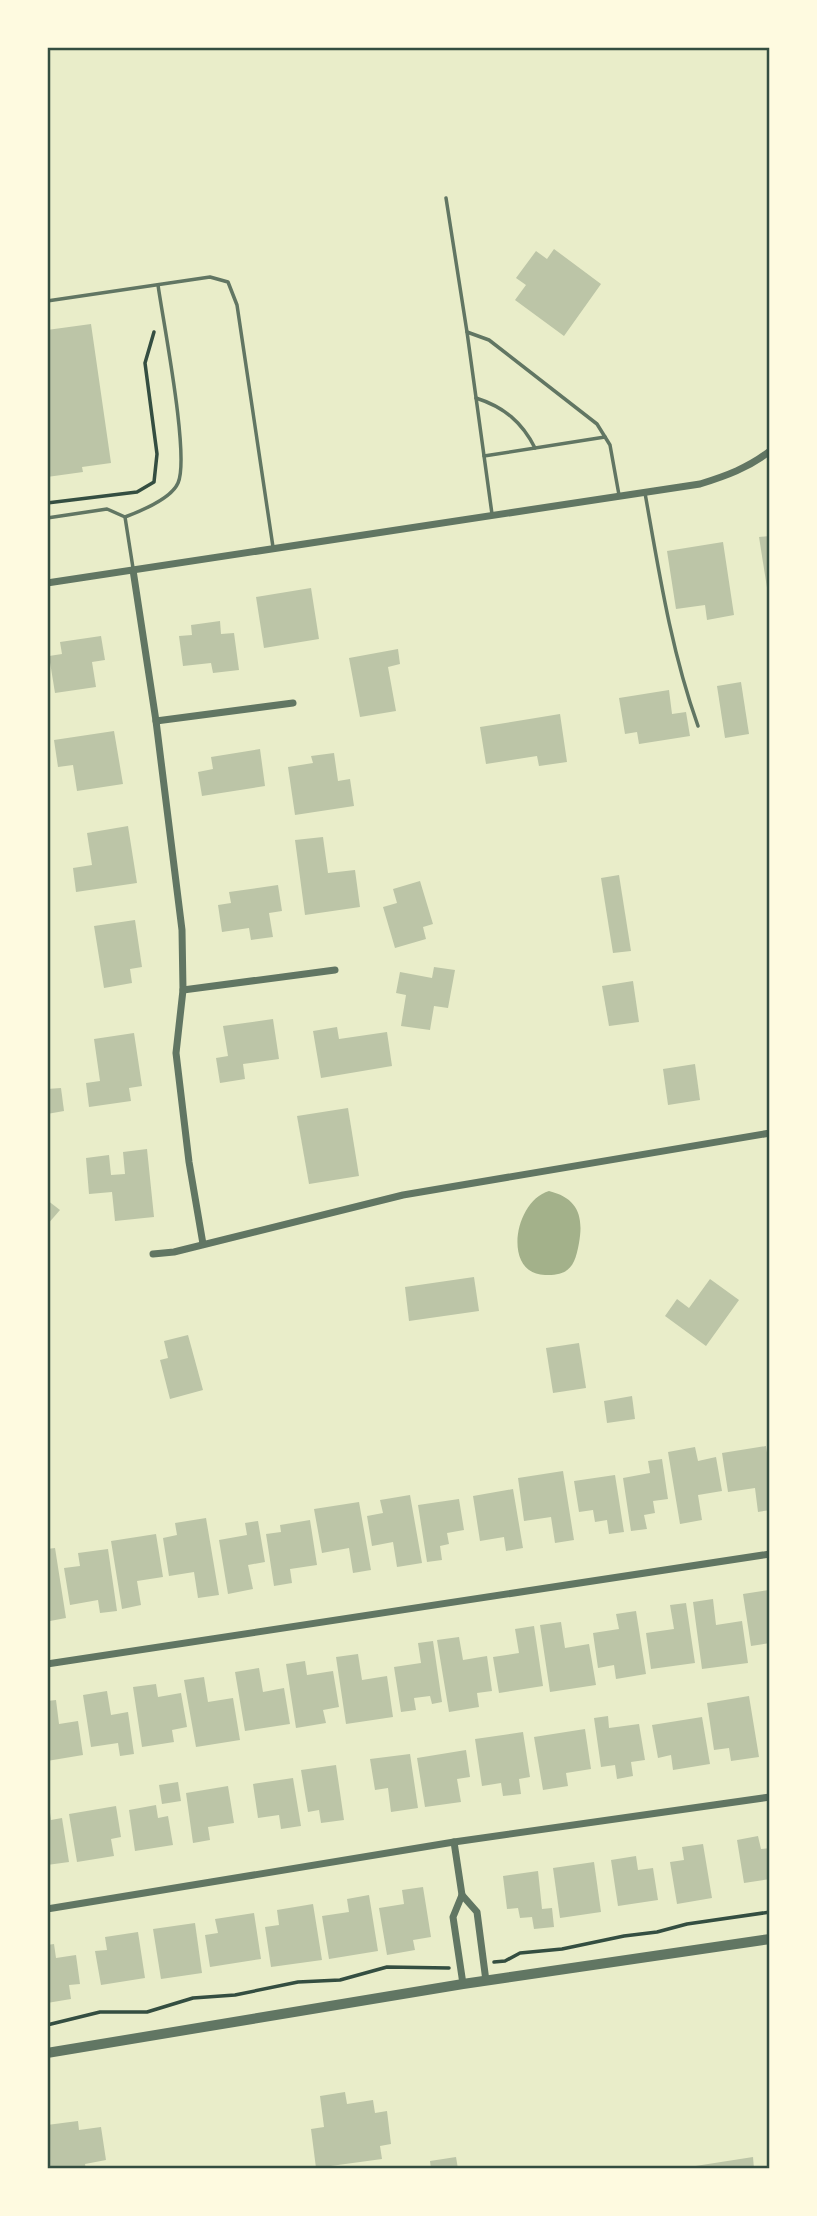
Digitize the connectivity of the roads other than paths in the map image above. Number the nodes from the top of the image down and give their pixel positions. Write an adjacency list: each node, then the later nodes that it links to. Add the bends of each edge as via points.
1 (446, 198): 4 (lane)
2 (158, 285): 3 (lane); 13 (lane, via 181,464 178,484 153,507); 15 (lane, via 210,277 228,282 237,305)
3 (47, 301)
4 (467, 332): 5 (lane); 6 (lane, via 489,340 597,424)
5 (476, 398): 7 (lane, via 494,404 525,429); 9 (lane)
6 (605, 437): 7 (lane); 11 (lane)
7 (535, 448): 9 (lane)
8 (770, 451): 10 (street, via 732,475)
9 (484, 456): 12 (lane)
10 (645, 493): 11 (street); 20 (lane, via 661,587)
11 (619, 497): 12 (street)
12 (492, 516): 15 (street)
13 (125, 517): 14 (lane, via 107,509); 16 (lane)
14 (47, 518)
15 (274, 549): 16 (street)
16 (133, 570): 17 (street); 19 (street)
17 (47, 583)
18 (293, 703): 19 (street)
19 (156, 721): 22 (street, via 182,930)
20 (698, 726)
21 (335, 970): 22 (street)
22 (183, 990): 24 (street, via 176,1053 178,1082)
23 (770, 1133): 24 (street, via 403,1195)
24 (203, 1244): 25 (street)
25 (153, 1254)
26 (770, 1554): 27 (street)
27 (47, 1664)
28 (770, 1797): 29 (street)
29 (454, 1842): 30 (street); 31 (street)
30 (462, 1895): 33 (street, via 477,1912); 34 (street, via 453,1917)
31 (47, 1909)
32 (770, 1939): 33 (street)
33 (486, 1981): 34 (street)
34 (463, 1984): 35 (street)
35 (47, 2053)

